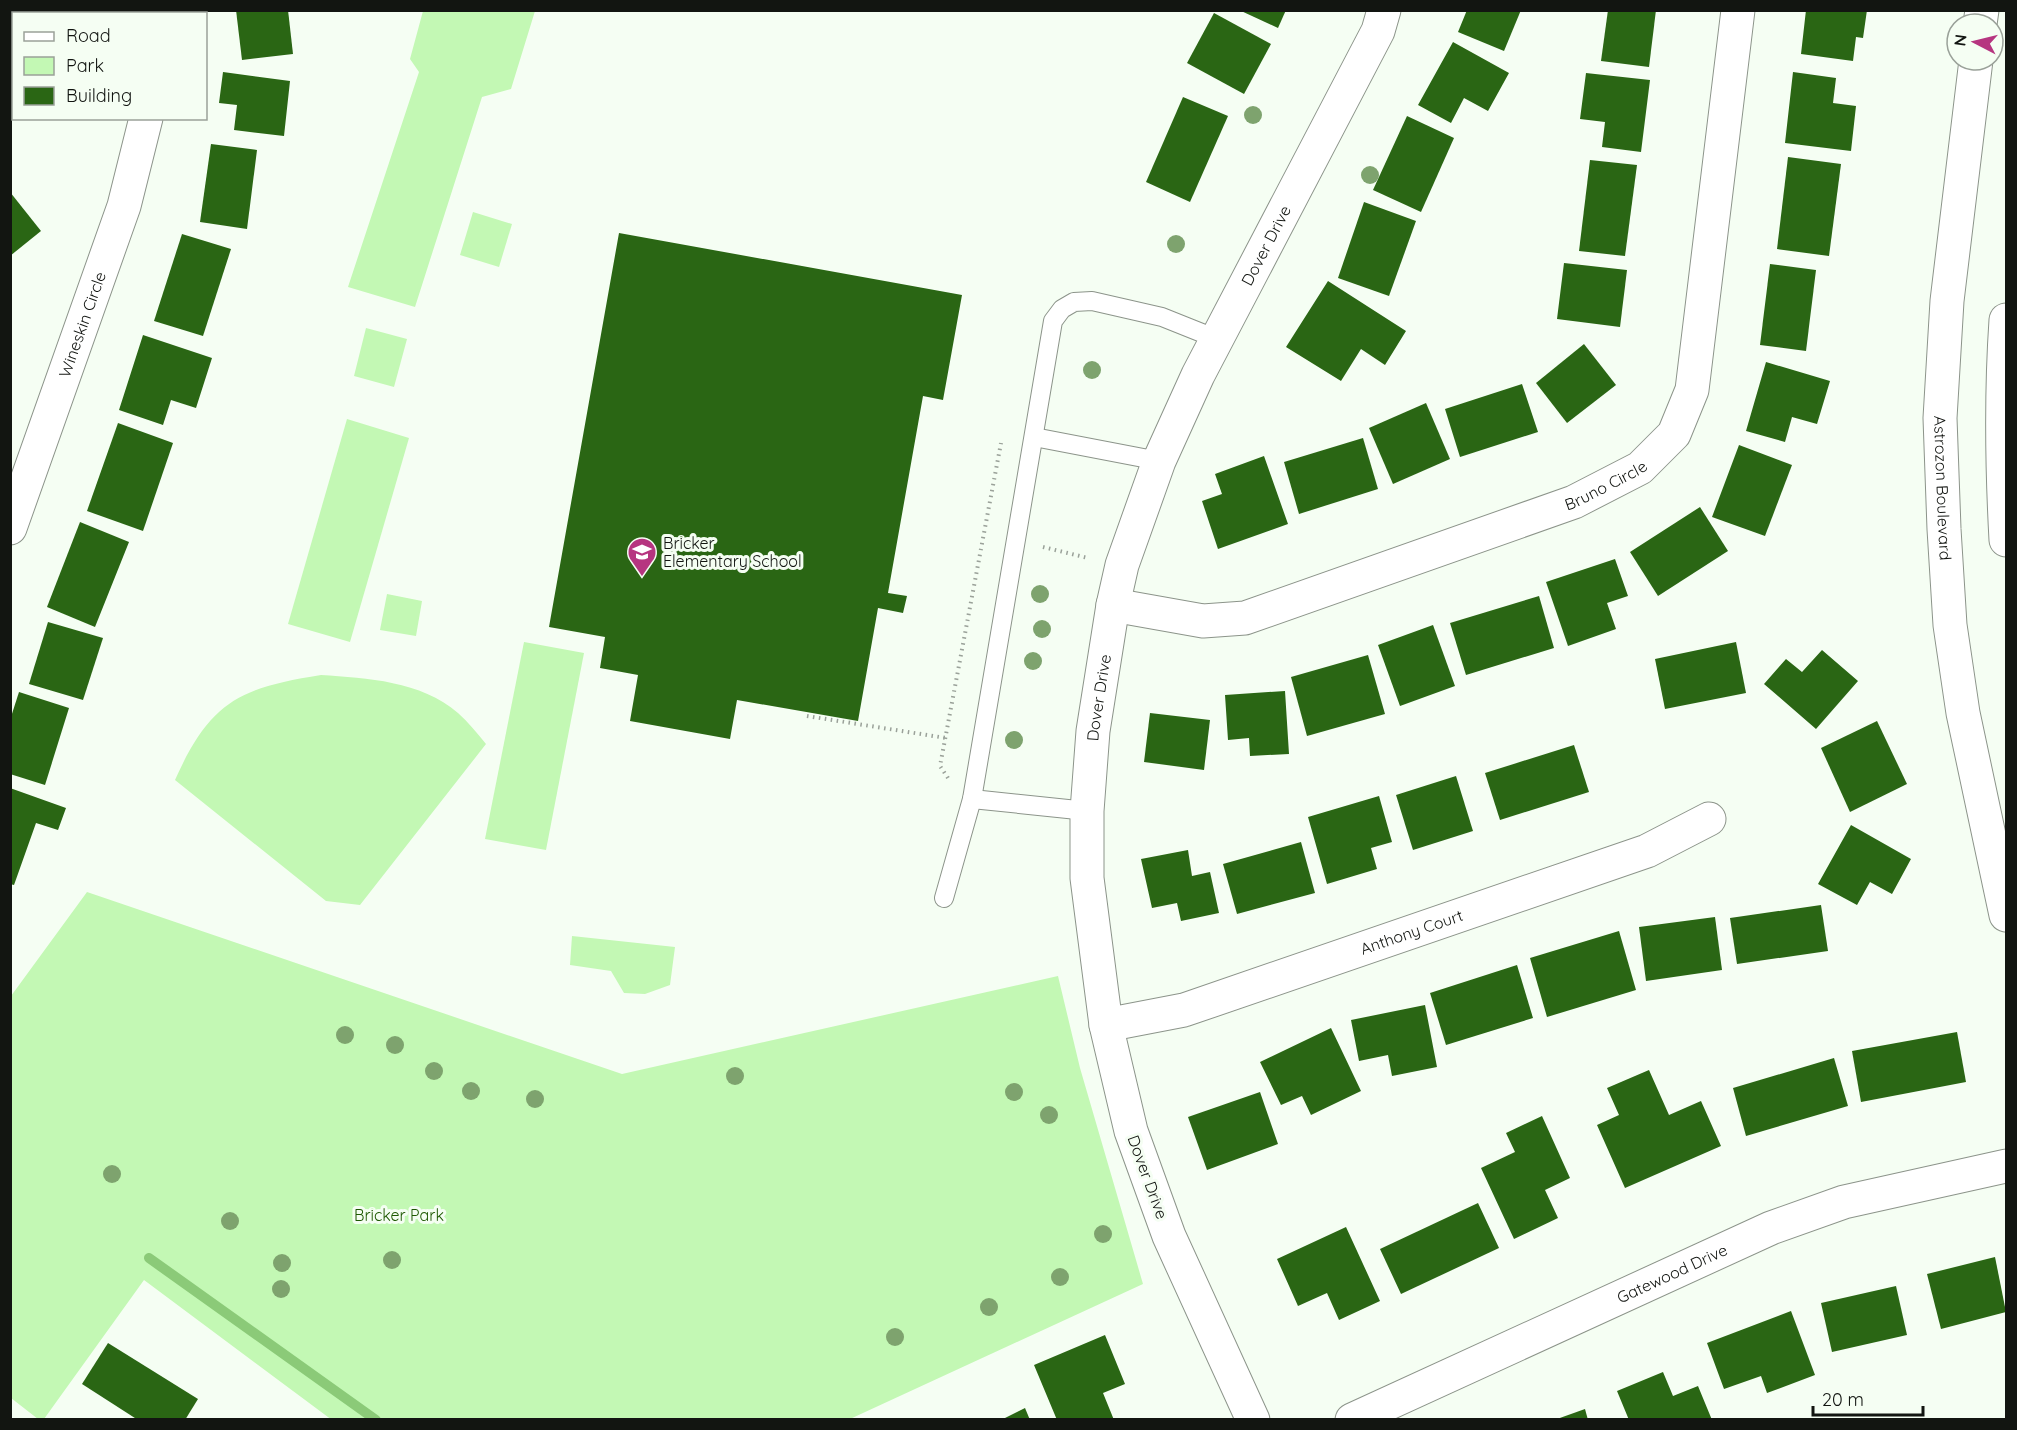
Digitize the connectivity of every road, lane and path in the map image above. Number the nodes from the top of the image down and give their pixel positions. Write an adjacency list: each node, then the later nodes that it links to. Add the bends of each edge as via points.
1 (1384, 10): 6 (street, Dover Drive, via 1378,31)
2 (1738, 10): 15 (street, Bruno Circle, via 1692,390 1674,434 1640,468 1574,502 1245,618 1203,621)
3 (1975, 72): 22 (street, Astrozon Boulevard, via 1947,301 1940,418 1944,529 1950,625 1963,713)
4 (146, 120): 9 (street, Wineskin Circle, via 124,206)
5 (2007, 320): 12 (street)
6 (1217, 339): 7 (lane, via 1162,317 1092,301 1074,302 1053,321); 8 (street, Dover Drive)
7 (1035, 437): 8 (lane); 13 (lane)
8 (1159, 461): 14 (street, Dover Drive)
9 (16, 493): 10 (street, Wineskin Circle)
10 (10, 528)
11 (984, 531): 13 (path)
12 (2007, 540)
13 (1017, 541): 14 (path); 18 (lane)
14 (1122, 565): 15 (street, Dover Drive)
15 (1113, 605): 19 (street, Dover Drive, via 1093,731)
16 (807, 716): 17 (path)
17 (946, 738)
18 (972, 800): 19 (lane); 21 (lane)
19 (1087, 811): 23 (street, Dover Drive, via 1087,878)
20 (1709, 819): 23 (street, Anthony Court, via 1647,851 1184,1010)
21 (944, 898)
22 (2007, 915)
23 (1106, 1025): 25 (street, Dover Drive, via 1131,1131 1169,1236)
24 (2007, 1166): 26 (street, Gatewood Drive, via 1844,1202 1772,1227)
25 (1252, 1419)
26 (1352, 1419)

